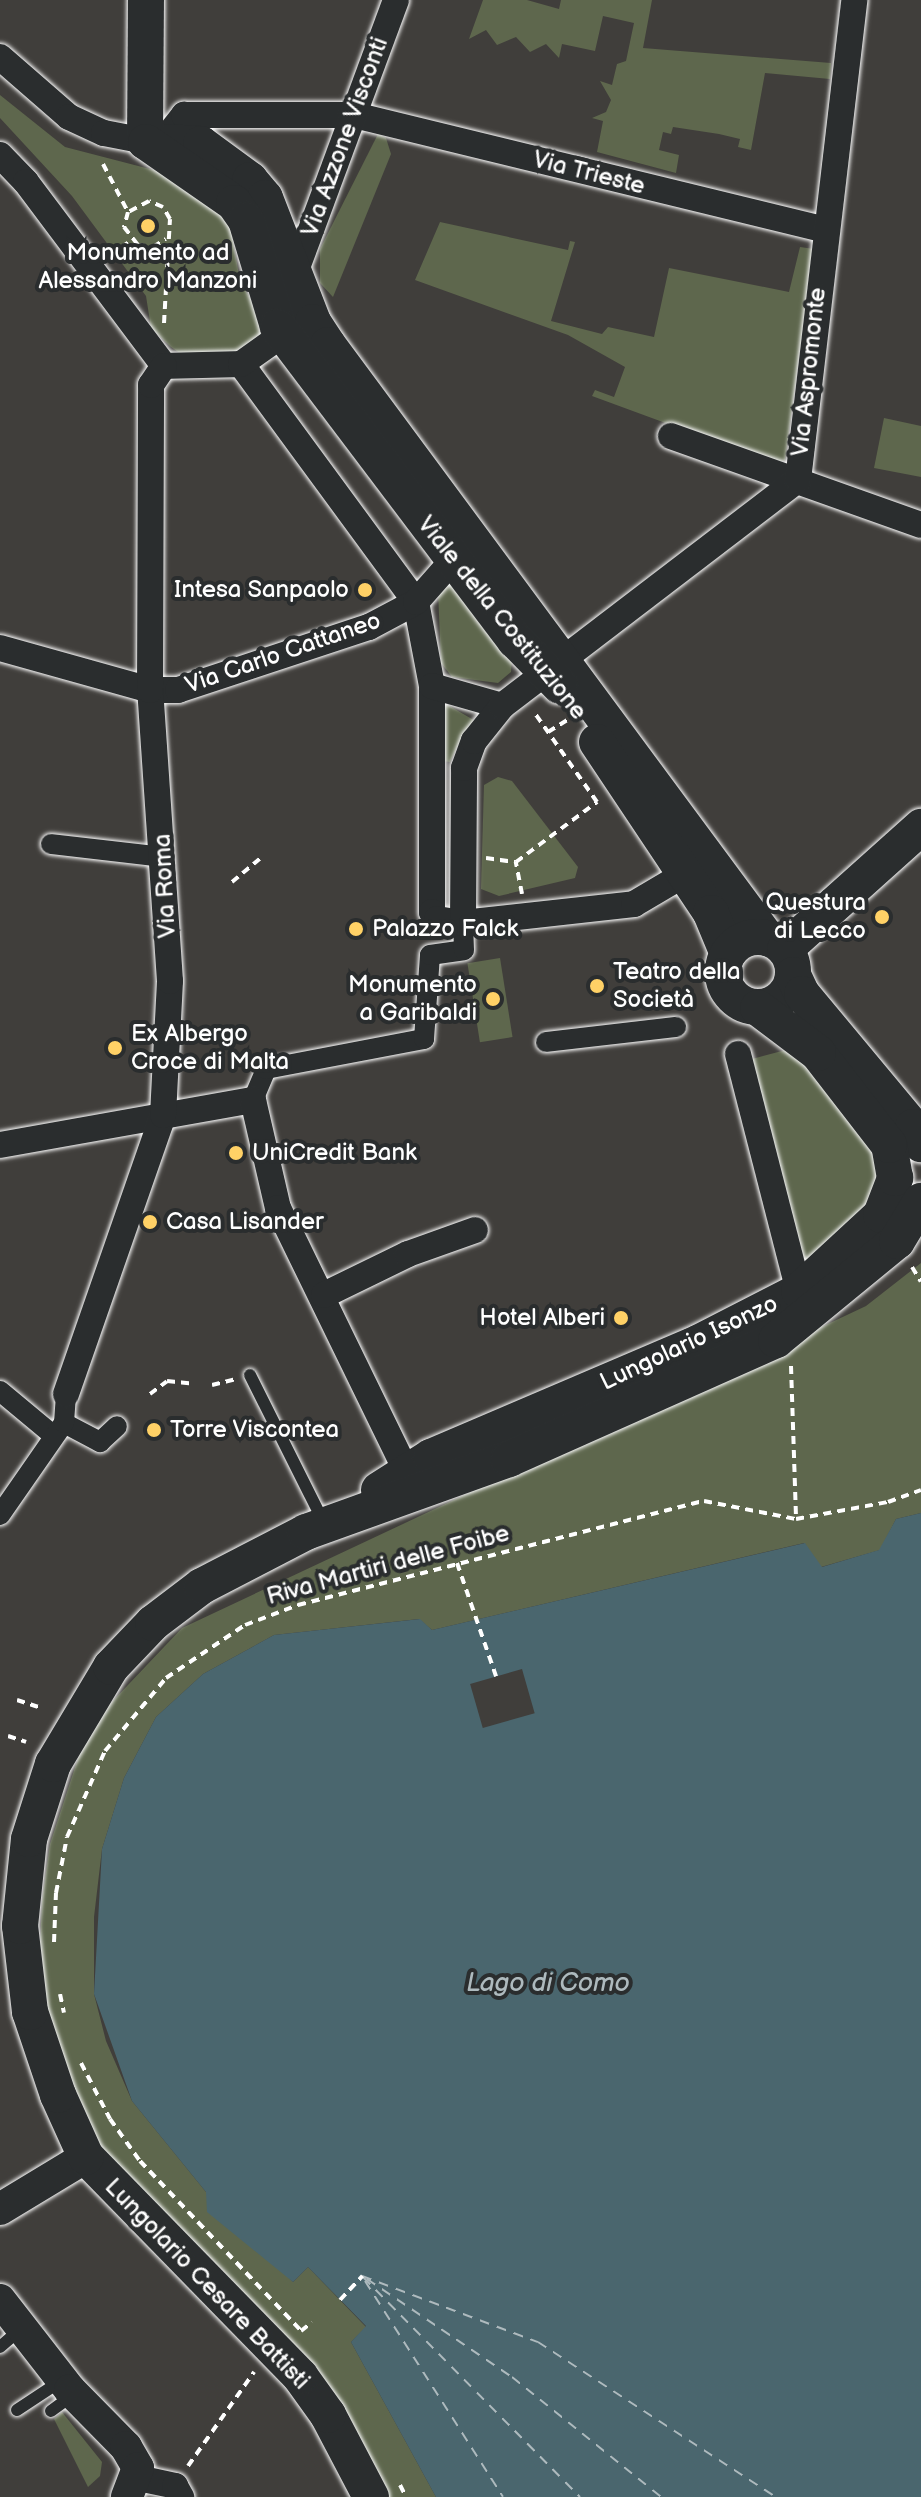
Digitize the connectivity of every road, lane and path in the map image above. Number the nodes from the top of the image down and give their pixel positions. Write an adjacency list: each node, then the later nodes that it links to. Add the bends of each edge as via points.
1 (146, 0): 6 (main road)
2 (396, 0): 5 (street, Via Azzone Visconti)
3 (854, 0): 10 (street, Via Aspromonte)
4 (0, 57): 6 (street, via 69,117 104,133)
5 (354, 115): 6 (street, Via Trieste, via 184,115); 10 (street, Via Trieste); 12 (street, Via Azzone Visconti)
6 (154, 142): 12 (main road, via 201,144 250,180 277,223); 13 (main road, via 234,203)
7 (0, 155): 15 (street)
8 (103, 164): 9 (path)
9 (128, 212): 11 (path, via 126,234 138,245 153,247); 11 (path, via 141,202 163,207 170,219)
10 (824, 230): 17 (street, Via Aspromonte)
11 (166, 239): 15 (path)
12 (295, 273): 13 (main road)
13 (298, 328): 14 (street); 19 (main road, Viale della Costituzione); 22 (main road, Viale della Costituzione)
14 (241, 364): 15 (street); 20 (street)
15 (164, 366): 24 (street, Via Roma, via 151,385)
16 (671, 436): 17 (street)
17 (798, 480): 18 (street); 22 (street, Via Aspromonte)
18 (921, 525)
19 (453, 560): 20 (street, Via Carlo Cattaneo); 22 (main road, Viale della Costituzione, via 515,640)
20 (416, 602): 23 (street); 24 (street, Via Carlo Cattaneo, via 355,632 178,690)
21 (0, 648): 24 (street, Via Carlo Cattaneo)
22 (534, 683): 23 (street); 25 (main road, Viale della Costituzione); 26 (path); 34 (street, Via Aspromonte, via 474,741 464,768); 36 (main road, Viale della Costituzione)
23 (432, 686): 34 (street, via 432,912 446,922)
24 (150, 690): 29 (street, Via Roma)
25 (580, 712): 26 (path); 31 (main road, Viale della Costituzione, via 622,787)
26 (548, 732): 33 (path, via 597,802 516,862)
27 (921, 827): 36 (main road)
28 (51, 844): 29 (street)
29 (164, 857): 42 (street, Via Roma, via 170,981)
30 (262, 857): 32 (path)
31 (685, 874): 33 (street, via 634,904); 35 (main road, Viale della Costituzione, via 711,913)
32 (232, 882)
33 (528, 915): 34 (street)
34 (463, 923): 41 (street, via 464,950 430,955 424,1039 266,1069)
35 (728, 954): 36 (main road, via 743,940); 37 (main road, via 723,978 730,994)
36 (782, 954): 37 (main road, via 786,995); 43 (main road, via 802,994 913,1127)
37 (758, 1008): 49 (main road, Lungolario Isonzo, via 818,1053 889,1145 893,1158 893,1189 882,1213)
38 (676, 1027): 39 (street)
39 (546, 1042)
40 (738, 1054): 49 (street)
41 (253, 1100): 42 (street); 50 (street, via 278,1208)
42 (163, 1115): 44 (street); 55 (street, Via Roma)
43 (921, 1144)
44 (0, 1145)
45 (921, 1201): 51 (main road, Lungolario Isonzo, via 895,1244)
46 (475, 1230): 50 (street, via 408,1254)
47 (908, 1259): 48 (path)
48 (921, 1282)
49 (799, 1291): 59 (main road, Lungolario Isonzo)
50 (324, 1295): 59 (street)
51 (776, 1340): 59 (main road, Lungolario Isonzo, via 509,1459); 62 (path, via 795,1373 790,1432)
52 (250, 1375): 63 (lane)
53 (194, 1384): 56 (path, via 167,1381)
54 (0, 1391): 58 (street)
55 (66, 1394): 58 (street)
56 (150, 1394)
57 (117, 1426): 58 (street, via 100,1442)
58 (59, 1429): 61 (street)
59 (412, 1482): 63 (main road, Lungolario Isonzo)
60 (921, 1490): 62 (path, Riva Martiri delle Foibe, via 888,1502)
61 (0, 1515)
62 (796, 1519): 64 (path, Riva Martiri delle Foibe, via 704,1501)
63 (327, 1523): 70 (main road, Lungolario Isonzo, via 202,1586 153,1623 106,1674 66,1735 43,1788)
64 (457, 1563): 65 (path); 71 (path, Riva Martiri delle Foibe, via 262,1617 212,1644 159,1685 116,1735 79,1801 58,1875)
65 (496, 1676)
66 (17, 1700): 67 (path)
67 (41, 1708)
68 (8, 1736): 69 (path)
69 (26, 1742)
70 (10, 1914): 75 (main road, Lungolario Isonzo, via 32,2021)
71 (55, 1950)
72 (59, 1988): 73 (path)
73 (68, 2025)
74 (77, 2052): 76 (path, via 110,2119)
75 (86, 2157): 77 (street); 82 (main road, Lungolario Cesare Battisti)
76 (140, 2161)
77 (0, 2209)
78 (362, 2276): 80 (path)
79 (0, 2300): 81 (street)
80 (340, 2300)
81 (10, 2338): 83 (street)
82 (272, 2345): 86 (path); 87 (main road, Lungolario Cesare Battisti, via 328,2415)
83 (62, 2395): 84 (lane); 85 (street, via 126,2447)
84 (17, 2410)
85 (133, 2488): 86 (street)
86 (178, 2491)
87 (371, 2497)

